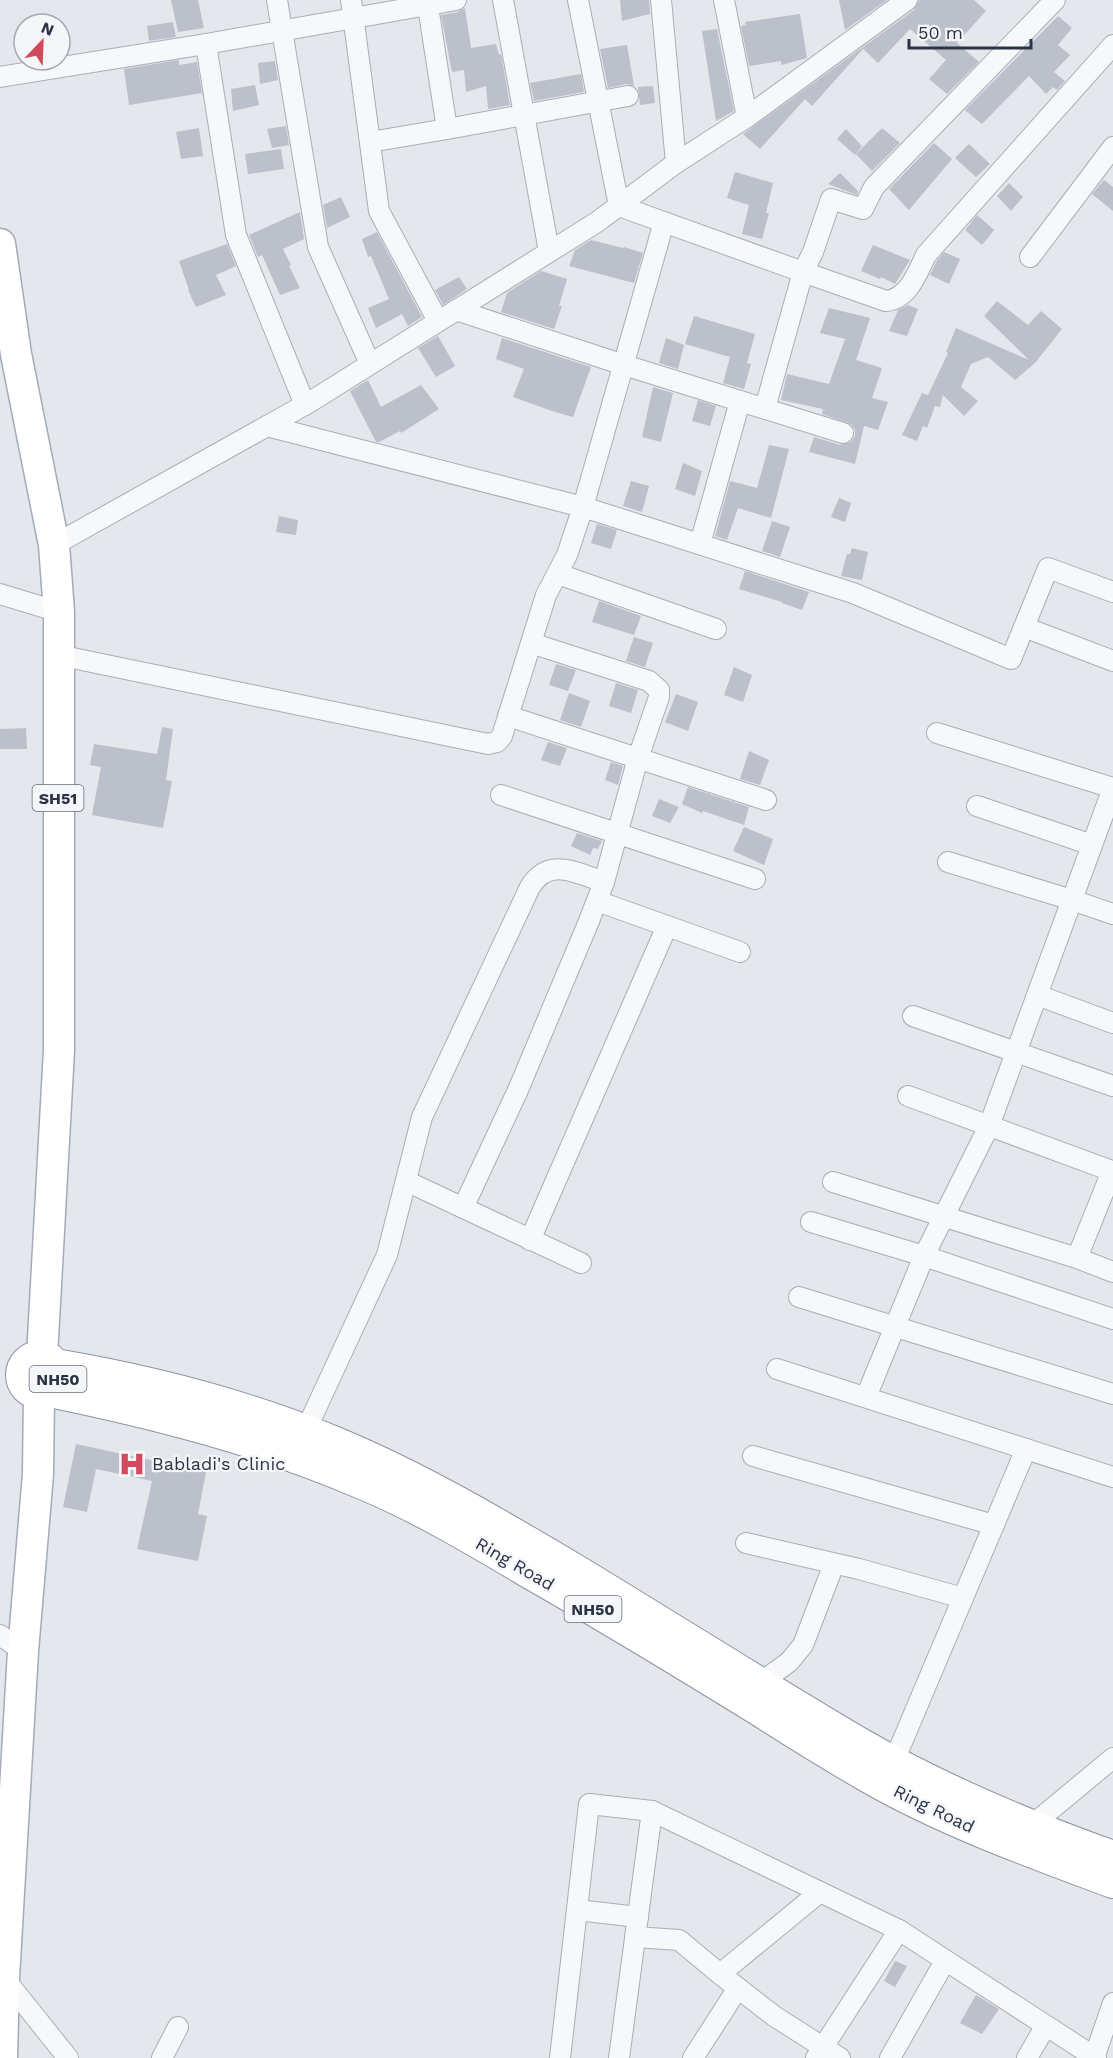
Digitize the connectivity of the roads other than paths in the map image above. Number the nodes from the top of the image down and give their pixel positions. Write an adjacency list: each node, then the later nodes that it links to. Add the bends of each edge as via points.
1 (277, 0): 11 (street)
2 (456, 0): 9 (street)
3 (503, 0): 18 (street)
4 (578, 0): 17 (street)
5 (661, 0): 23 (street)
6 (724, 0): 19 (street)
7 (907, 0): 19 (street)
8 (1055, 0): 29 (street, via 874,187 863,209 831,199)
9 (427, 2): 10 (street); 20 (street)
10 (352, 9): 11 (street); 21 (street)
11 (281, 30): 12 (street); 33 (street, via 318,247)
12 (206, 44): 15 (street); 36 (street, via 236,235)
13 (1113, 45): 14 (street)
14 (1104, 66): 29 (street, via 926,255 903,296 886,301)
15 (0, 77)
16 (628, 96): 17 (street)
17 (598, 102): 18 (street); 24 (street)
18 (524, 115): 20 (street); 26 (street)
19 (747, 117): 23 (street)
20 (447, 129): 21 (street)
21 (370, 142): 31 (street, via 379,211)
22 (1113, 147): 27 (street)
23 (676, 163): 24 (street)
24 (619, 206): 25 (street); 26 (street)
25 (664, 222): 29 (street); 34 (street)
26 (549, 251): 30 (street)
27 (1030, 257)
28 (1, 258): 32 (main road, SH51)
29 (802, 272): 37 (street)
30 (456, 310): 31 (street); 34 (street)
31 (438, 321): 33 (street)
32 (8, 352): 42 (main road, SH51)
33 (370, 364): 36 (street)
34 (624, 365): 35 (street); 40 (street)
35 (740, 401): 37 (street); 41 (street)
36 (305, 405): 38 (street)
37 (765, 408): 39 (street)
38 (267, 426): 40 (street); 42 (street)
39 (843, 433)
40 (583, 507): 41 (street); 43 (street)
41 (700, 544): 47 (street, via 853,593 1011,659)
42 (54, 545): 46 (main road, SH51)
43 (558, 574): 48 (street); 49 (street, via 546,595)
44 (1113, 592): 47 (street, via 1048,568)
45 (0, 594): 46 (street)
46 (58, 612): 50 (main road, SH51)
47 (1024, 627): 51 (street)
48 (716, 629)
49 (531, 643): 52 (street); 54 (street, via 654,684 659,697)
50 (58, 656): 52 (street, via 488,744 502,736); 91 (main road, SH51, via 59,1050)
51 (1113, 661)
52 (508, 716): 54 (street)
53 (937, 734): 55 (street)
54 (638, 759): 57 (street); 59 (street)
55 (1113, 788): 60 (street)
56 (501, 795): 59 (street)
57 (766, 801)
58 (977, 806): 60 (street)
59 (618, 832): 62 (street); 63 (street)
60 (1092, 845): 64 (street)
61 (948, 862): 64 (street)
62 (755, 879)
63 (604, 882): 65 (street); 77 (street, via 560,868 537,876 422,1117)
64 (1072, 900): 66 (street); 69 (street)
65 (597, 901): 67 (street); 79 (street, via 518,1090)
66 (1113, 914)
67 (667, 926): 68 (street); 82 (street)
68 (740, 952)
69 (1037, 995): 71 (street); 72 (street)
70 (913, 1016): 72 (street)
71 (1113, 1023)
72 (1016, 1052): 73 (street); 75 (street)
73 (1113, 1086)
74 (908, 1096): 75 (street)
75 (989, 1126): 76 (street); 80 (street)
76 (1113, 1170): 84 (street)
77 (406, 1181): 79 (street); 94 (street, via 381,1270)
78 (833, 1182): 80 (street)
79 (463, 1208): 82 (street)
80 (945, 1217): 83 (street); 84 (street)
81 (811, 1221): 83 (street)
82 (530, 1240): 85 (street)
83 (924, 1256): 88 (street); 89 (street)
84 (1077, 1258): 86 (street)
85 (581, 1263)
86 (1113, 1272)
87 (798, 1297): 89 (street)
88 (1113, 1318)
89 (896, 1327): 92 (street); 93 (street)
90 (777, 1369): 93 (street)
91 (30, 1375): 94 (highway, Ring Road / NH50, via 162,1386); 102 (main road, SH51, via 38,1474); 110 (highway, Ring Road / NH50, via 200,1425 363,1483 422,1511 556,1587 870,1778 1006,1842)
92 (1113, 1394)
93 (866, 1397): 95 (street)
94 (305, 1432): 103 (highway, Ring Road / NH50, via 411,1478 513,1533)
95 (1026, 1449): 97 (street); 98 (street)
96 (753, 1456): 98 (street)
97 (1113, 1477)
98 (993, 1525): 101 (street)
99 (746, 1544): 100 (street)
100 (834, 1564): 101 (street); 103 (street, via 803,1645 789,1662)
101 (963, 1598): 105 (street)
102 (12, 1643): 109 (main road, SH51)
103 (760, 1683): 105 (highway, Ring Road / NH50)
104 (1113, 1758): 107 (street)
105 (894, 1761): 107 (highway, Ring Road / NH50)
106 (652, 1811): 111 (street); 112 (street, via 589,1804); 113 (street)
107 (1031, 1826): 108 (highway, Ring Road / NH50)
108 (1113, 1857)
109 (5, 1868): 118 (main road, SH51)
110 (1113, 1882)
111 (820, 1892): 114 (street); 117 (street)
112 (577, 1910): 113 (street); 127 (street)
113 (638, 1917): 115 (street)
114 (899, 1930): 116 (street); 123 (street)
115 (635, 1937): 117 (street, via 679,1940); 128 (street)
116 (945, 1960): 122 (street); 131 (street)
117 (720, 1974): 119 (street)
118 (2, 1986): 124 (main road, SH51); 125 (street)
119 (738, 1988): 123 (street); 129 (street)
120 (1113, 2003): 133 (street)
121 (178, 2027): 126 (street)
122 (1045, 2027): 132 (street); 133 (street)
123 (819, 2053): 130 (street)
124 (2, 2058)
125 (68, 2058)
126 (162, 2058)
127 (560, 2058)
128 (619, 2058)
129 (693, 2058)
130 (840, 2058)
131 (890, 2058)
132 (1027, 2058)
133 (1095, 2058)

